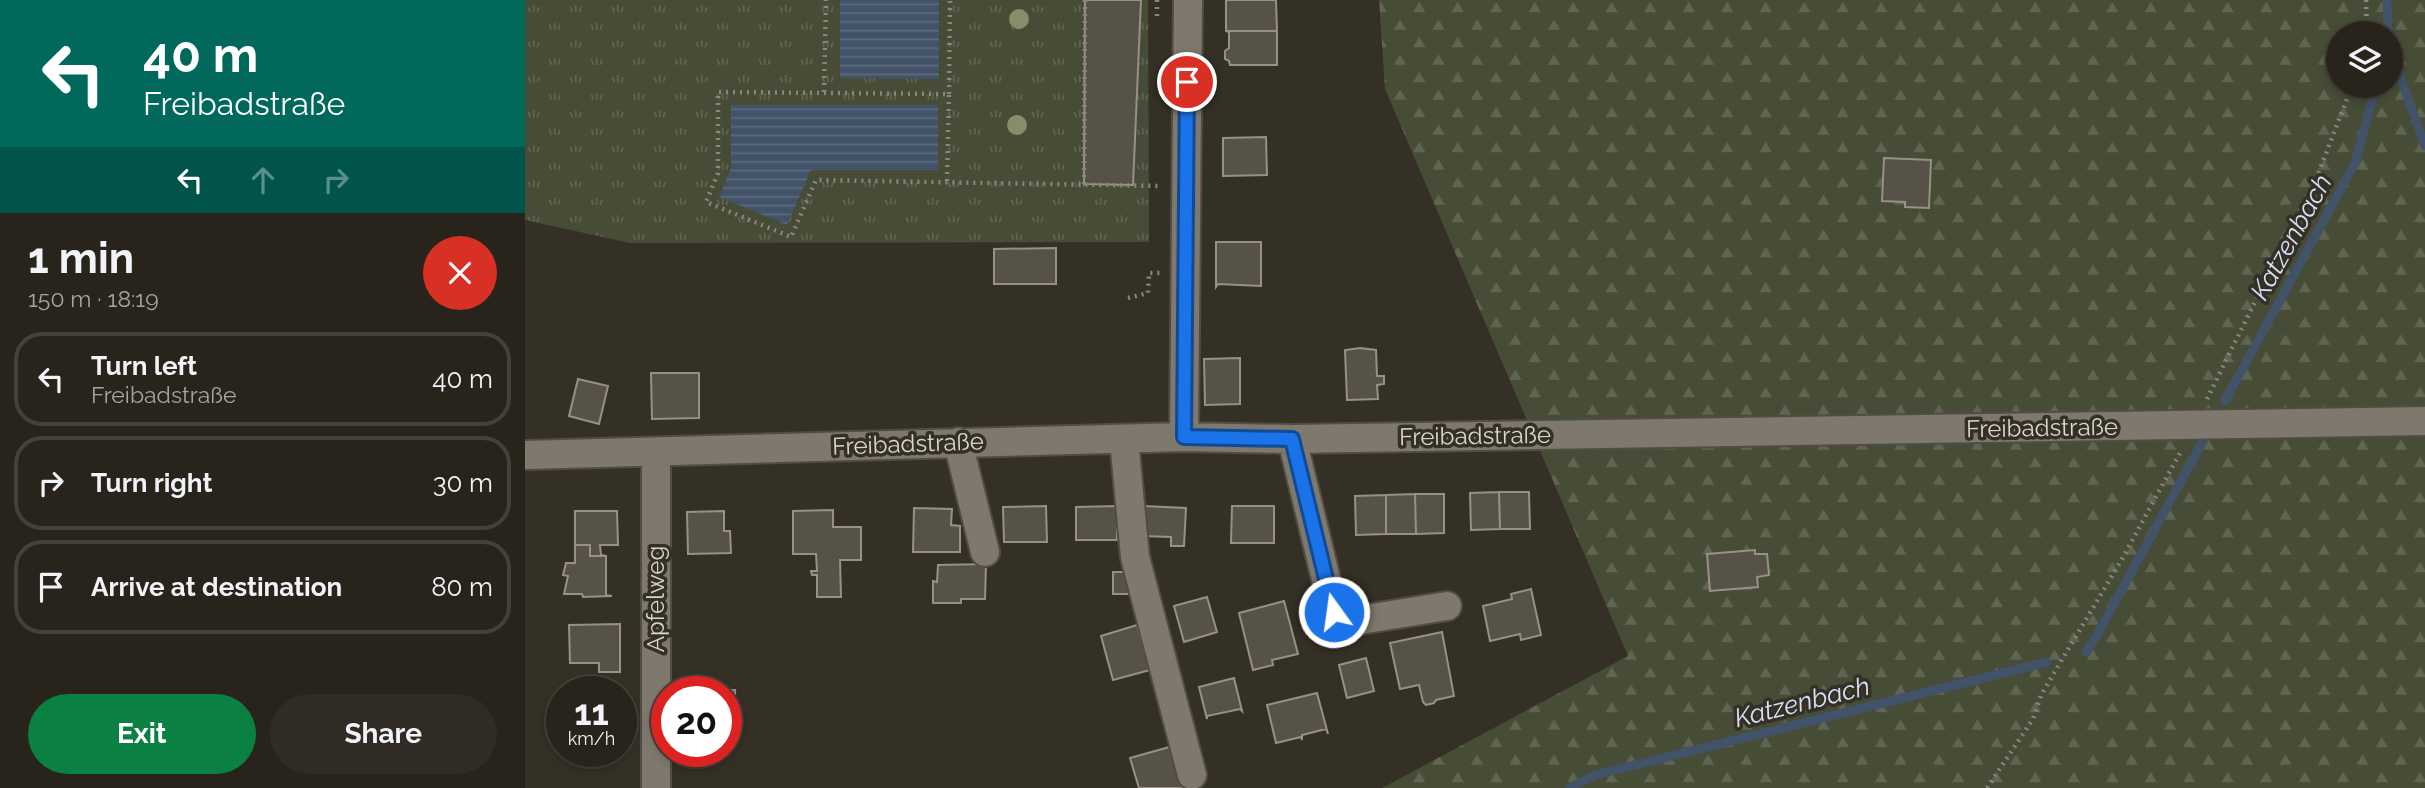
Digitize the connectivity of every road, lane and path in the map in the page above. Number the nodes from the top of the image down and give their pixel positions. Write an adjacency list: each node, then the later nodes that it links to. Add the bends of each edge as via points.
1 (826, 0): 7 (path)
2 (950, 0): 8 (path)
3 (1085, 0): 11 (path)
4 (1188, 0): 19 (street)
5 (2366, 0): 6 (path)
6 (2367, 21)
7 (824, 92): 8 (path); 10 (path, via 718,92 717,173 706,202 791,237 815,180)
8 (949, 94): 10 (path)
9 (2347, 98): 16 (path, via 2318,174)
10 (947, 181): 11 (path)
11 (1084, 184): 12 (path)
12 (1133, 185)
13 (1149, 272): 14 (path, via 1148,293)
14 (1128, 298)
15 (2425, 421): 16 (street, Freibadstraße)
16 (2195, 425): 20 (street, Freibadstraße); 27 (path, via 2041,695 2033,719)
17 (1110, 434): 18 (street, Freibadstraße); 19 (street, Freibadstraße); 25 (street, via 1135,557)
18 (946, 437): 21 (street, Freibadstraße); 23 (street)
19 (1184, 437): 20 (street, Freibadstraße)
20 (1292, 439): 24 (street, via 1334,612 1355,621)
21 (656, 452): 22 (street, Freibadstraße); 26 (street, Apfelweg)
22 (525, 455)
23 (985, 552)
24 (1447, 606)
25 (1192, 775)
26 (656, 788)
27 (1987, 788)

